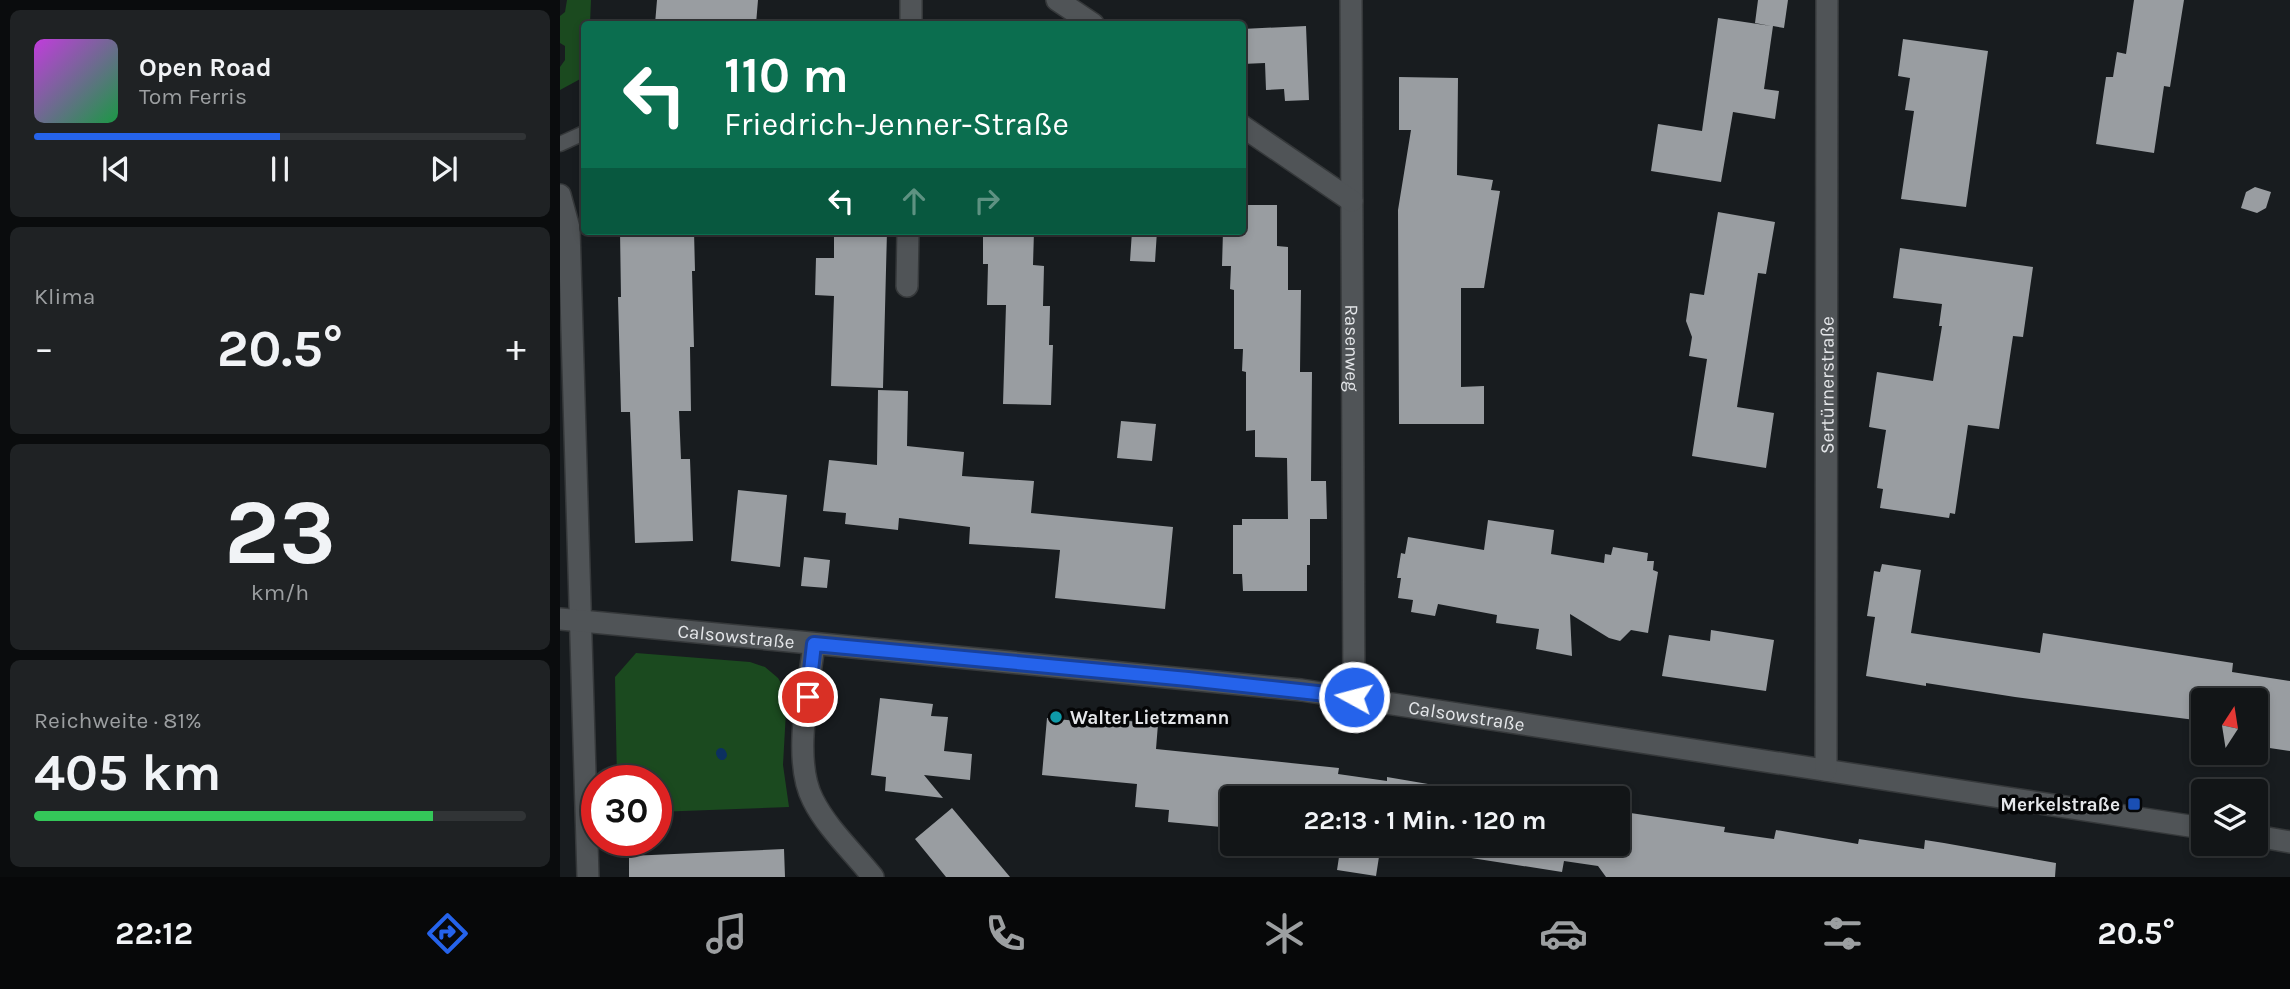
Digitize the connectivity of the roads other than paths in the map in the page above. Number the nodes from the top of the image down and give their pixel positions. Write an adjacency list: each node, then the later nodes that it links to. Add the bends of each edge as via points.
1 (911, 0): 5 (street)
2 (1058, 0): 6 (street)
3 (1351, 0): 11 (street, Rasenweg)
4 (1827, 0): 17 (street, Sertürnerstraße)
5 (911, 21)
6 (1089, 21)
7 (1246, 129): 11 (street)
8 (581, 134): 9 (lane)
9 (560, 144)
10 (560, 194): 14 (street, via 569,228)
11 (1352, 201): 16 (street, Rasenweg)
12 (908, 235): 13 (street)
13 (907, 286)
14 (570, 620): 15 (street, Calsowstraße); 21 (street)
15 (814, 644): 16 (street, Calsowstraße); 22 (street, via 803,770 812,799 825,819)
16 (1354, 697): 17 (street, Calsowstraße)
17 (1826, 770): 18 (street, Calsowstraße)
18 (2191, 826)
19 (2268, 838): 20 (street)
20 (2290, 842)
21 (588, 877)
22 (873, 877)

